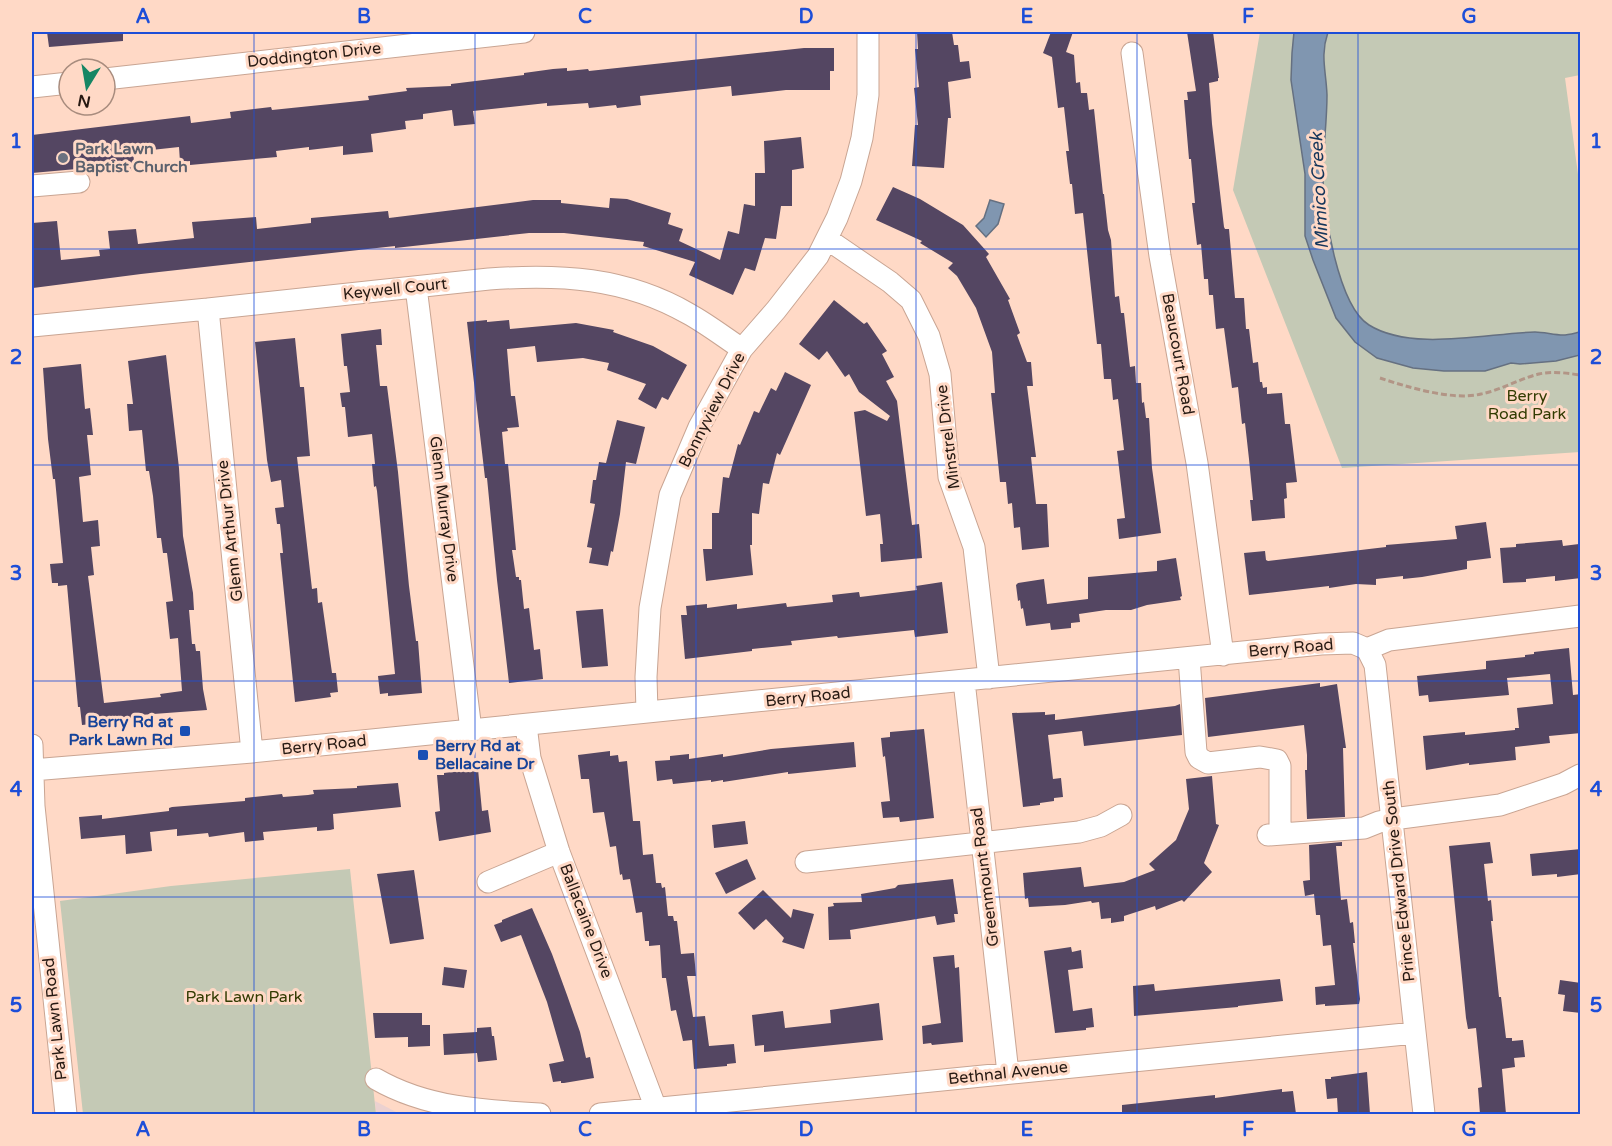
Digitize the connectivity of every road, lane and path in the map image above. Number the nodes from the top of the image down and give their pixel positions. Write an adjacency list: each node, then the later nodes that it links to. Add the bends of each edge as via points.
1 (524, 32): 4 (street, Doddington Drive)
2 (868, 32): 9 (street, Bonnyview Drive, via 868,95 862,138 851,181)
3 (1132, 53): 18 (street, Beaucourt Road)
4 (117, 78)
5 (57, 84): 6 (street)
6 (32, 87)
7 (79, 182): 8 (street)
8 (32, 186)
9 (827, 240): 13 (street, Bonnyview Drive); 20 (street, Minstrel Drive, via 911,300 929,336 940,374 949,477 974,547)
10 (416, 287): 11 (street, Keywell Court); 13 (street, Keywell Court, via 532,276 600,281 637,290 669,304); 24 (street, Glenn Murray Drive)
11 (208, 309): 12 (street, Keywell Court); 26 (street, Glenn Arthur Drive)
12 (32, 326)
13 (742, 349): 22 (street, Bonnyview Drive, via 699,428 670,495 650,608)
14 (1581, 375): 15 (path, via 1540,374 1480,395 1462,397)
15 (1380, 378)
16 (1581, 616): 17 (street, via 1389,640)
17 (1367, 649): 18 (street, Berry Road, via 1337,643); 30 (street, Prince Edward Drive South, via 1375,665)
18 (1223, 655): 19 (street, Berry Road)
19 (1189, 658): 20 (street, Berry Road); 30 (street, via 1199,758 1208,763 1260,757 1277,760 1280,766 1274,835 1364,828)
20 (989, 678): 21 (street, Berry Road)
21 (964, 681): 22 (street, Berry Road); 31 (street, Greenmount Road)
22 (647, 712): 23 (street, Berry Road)
23 (526, 725): 24 (street, Berry Road); 32 (street, Ballacaine Drive, via 530,758)
24 (471, 730): 26 (street, Berry Road)
25 (32, 745): 27 (street, Park Lawn Road)
26 (252, 752): 27 (street, Berry Road)
27 (33, 770): 35 (street, Park Lawn Road)
28 (1581, 775): 30 (street, via 1500,806)
29 (1122, 815): 31 (street, via 1079,832)
30 (1393, 819): 36 (street, Prince Edward Drive South)
31 (981, 842): 33 (street); 37 (street, Greenmount Road)
32 (560, 852): 34 (street); 39 (street, Ballacaine Drive)
33 (806, 862)
34 (488, 882)
35 (38, 929): 40 (street, Park Lawn Road)
36 (1416, 1033): 37 (street, Bethnal Avenue); 43 (street, Prince Edward Drive South)
37 (1008, 1073): 39 (street, Bethnal Avenue)
38 (376, 1079): 41 (street, via 407,1096 438,1104)
39 (657, 1112): 42 (street, Bethnal Avenue)
40 (66, 1114)
41 (540, 1114)
42 (600, 1114)
43 (1424, 1114)

